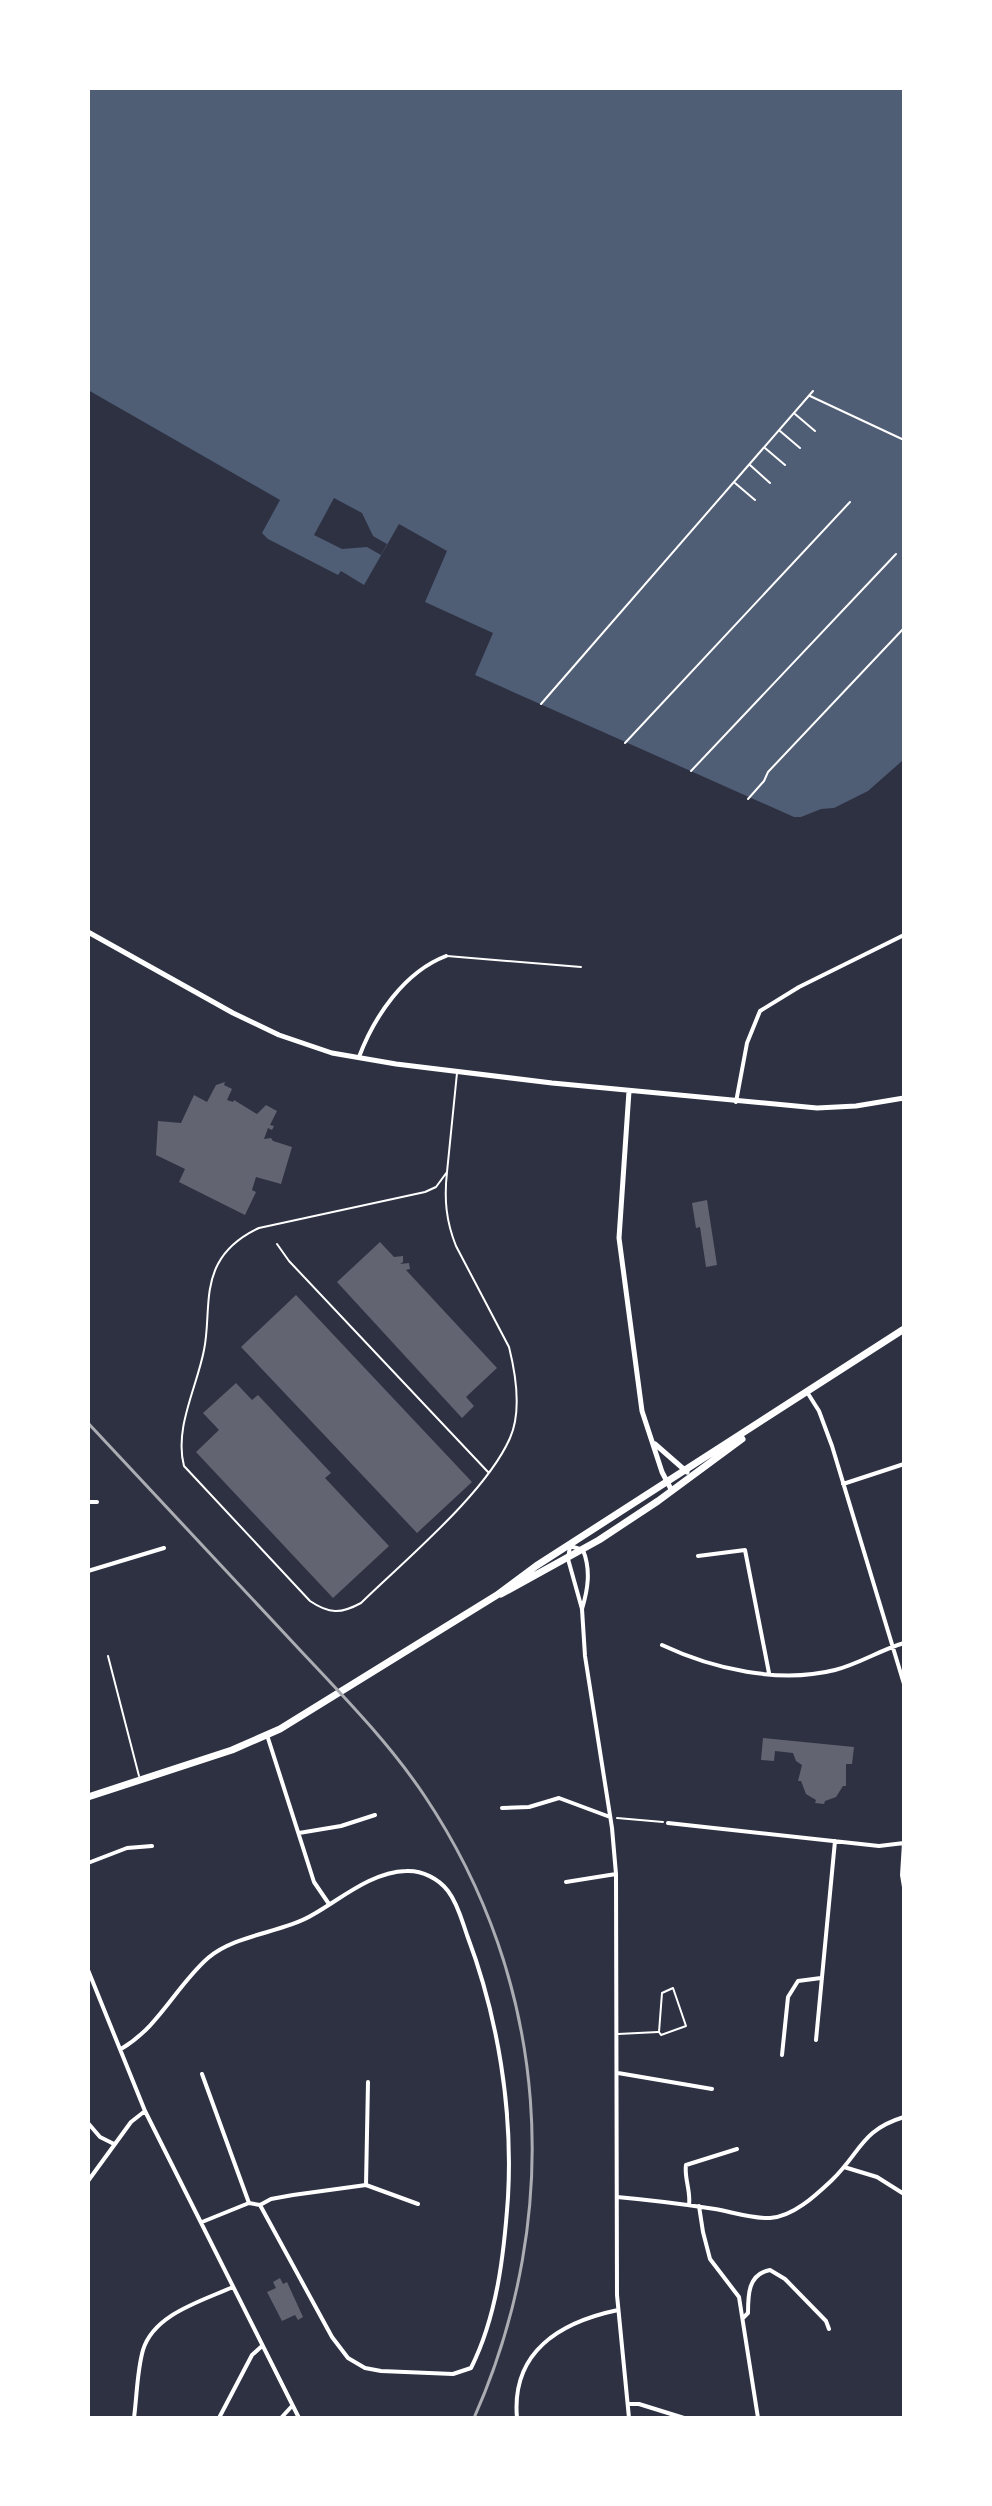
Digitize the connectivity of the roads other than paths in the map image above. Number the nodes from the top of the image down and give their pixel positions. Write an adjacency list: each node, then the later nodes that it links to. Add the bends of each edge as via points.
1 (88, 932): 5 (street, via 279,1035)
2 (904, 935): 9 (street, via 760,1011 747,1043)
3 (446, 956): 4 (lane); 5 (street, via 401,988 375,1021)
4 (581, 967)
5 (358, 1059): 6 (street)
6 (457, 1071): 7 (street); 10 (lane)
7 (629, 1091): 9 (street); 14 (street, via 619,1238 639,1393)
8 (904, 1098): 9 (street, via 817,1108)
9 (736, 1102)
10 (447, 1172): 16 (lane, via 449,1229 509,1347 513,1365 511,1437); 16 (lane, via 425,1192 259,1228 235,1242 218,1263 210,1288 205,1344 180,1453 184,1466 310,1601 332,1612 361,1603)
11 (277, 1244): 16 (lane)
12 (904, 1329): 13 (main road)
13 (807, 1392): 17 (main road); 19 (street, via 819,1411)
14 (654, 1443): 17 (street); 18 (street)
15 (904, 1464): 19 (street)
16 (488, 1472)
17 (688, 1474): 18 (main road); 20 (main road)
18 (666, 1482): 20 (street); 23 (main road)
19 (843, 1484): 33 (street)
20 (672, 1491): 25 (main road)
21 (88, 1502): 22 (street)
22 (97, 1502)
23 (570, 1546): 25 (street); 27 (street); 29 (main road)
24 (164, 1548): 28 (street)
25 (583, 1550): 27 (main road); 30 (street, via 588,1576)
26 (698, 1556): 35 (street, via 745,1550)
27 (568, 1559): 29 (main road); 30 (street)
28 (88, 1571)
29 (497, 1595): 37 (main road)
30 (582, 1609): 42 (street)
31 (904, 1643): 33 (street)
32 (662, 1645): 35 (street, via 711,1663)
33 (893, 1646): 35 (street, via 836,1670); 36 (street)
34 (108, 1656): 38 (lane)
35 (769, 1673)
36 (904, 1684)
37 (267, 1735): 38 (main road); 44 (street)
38 (141, 1781): 39 (main road)
39 (88, 1797)
40 (502, 1808): 42 (street, via 559,1798)
41 (375, 1815): 44 (street)
42 (610, 1817): 49 (street)
43 (668, 1823): 45 (street)
44 (299, 1833): 52 (street, via 314,1882)
45 (835, 1841): 46 (street); 54 (street)
46 (904, 1843): 51 (street)
47 (152, 1846): 48 (street, via 127,1848)
48 (88, 1863)
49 (616, 1874): 50 (street); 56 (street)
50 (566, 1882)
51 (904, 1887)
52 (329, 1904): 58 (street, via 209,1957 151,2026); 76 (street, via 393,1872 431,1876 454,1900 480,1974 501,2069 508,2182 494,2303 471,2368 453,2374 381,2371 348,2358)
53 (88, 1971): 58 (street)
54 (821, 1978): 57 (street); 59 (street, via 798,1981 790,1990)
55 (659, 2032): 55 (lane, via 686,2026 673,1988 662,1993); 56 (lane)
56 (618, 2034): 60 (street)
57 (816, 2040)
58 (121, 2049): 64 (street)
59 (782, 2055)
60 (618, 2073): 63 (street); 73 (street)
61 (202, 2074): 74 (street)
62 (368, 2082): 71 (street)
63 (712, 2089)
64 (145, 2111): 67 (street); 79 (street)
65 (904, 2117): 69 (street, via 866,2137)
66 (88, 2123): 67 (street)
67 (114, 2144): 70 (street)
68 (737, 2149): 77 (street, via 686,2165)
69 (844, 2167): 72 (street, via 877,2177); 78 (street, via 811,2199 771,2218)
70 (88, 2181)
71 (366, 2185): 75 (street); 76 (street)
72 (904, 2194)
73 (617, 2197): 77 (street); 81 (street)
74 (249, 2203): 76 (street); 79 (street)
75 (418, 2204)
76 (260, 2205)
77 (689, 2205): 78 (street)
78 (699, 2206): 82 (street, via 710,2259 739,2297)
79 (202, 2222): 80 (street)
80 (233, 2287): 84 (street); 87 (street, via 168,2318 152,2332 142,2354)
81 (618, 2310): 85 (street); 91 (street, via 575,2322 543,2342 520,2385)
82 (743, 2318): 83 (street, via 751,2285 770,2270 785,2279); 94 (street)
83 (829, 2329)
84 (262, 2346): 86 (street); 88 (street)
85 (628, 2404): 92 (street); 93 (street)
86 (292, 2406): 89 (street); 90 (street)
87 (134, 2418)
88 (219, 2418)
89 (281, 2418)
90 (299, 2418)
91 (517, 2418)
92 (629, 2418)
93 (684, 2418)
94 (758, 2418)

